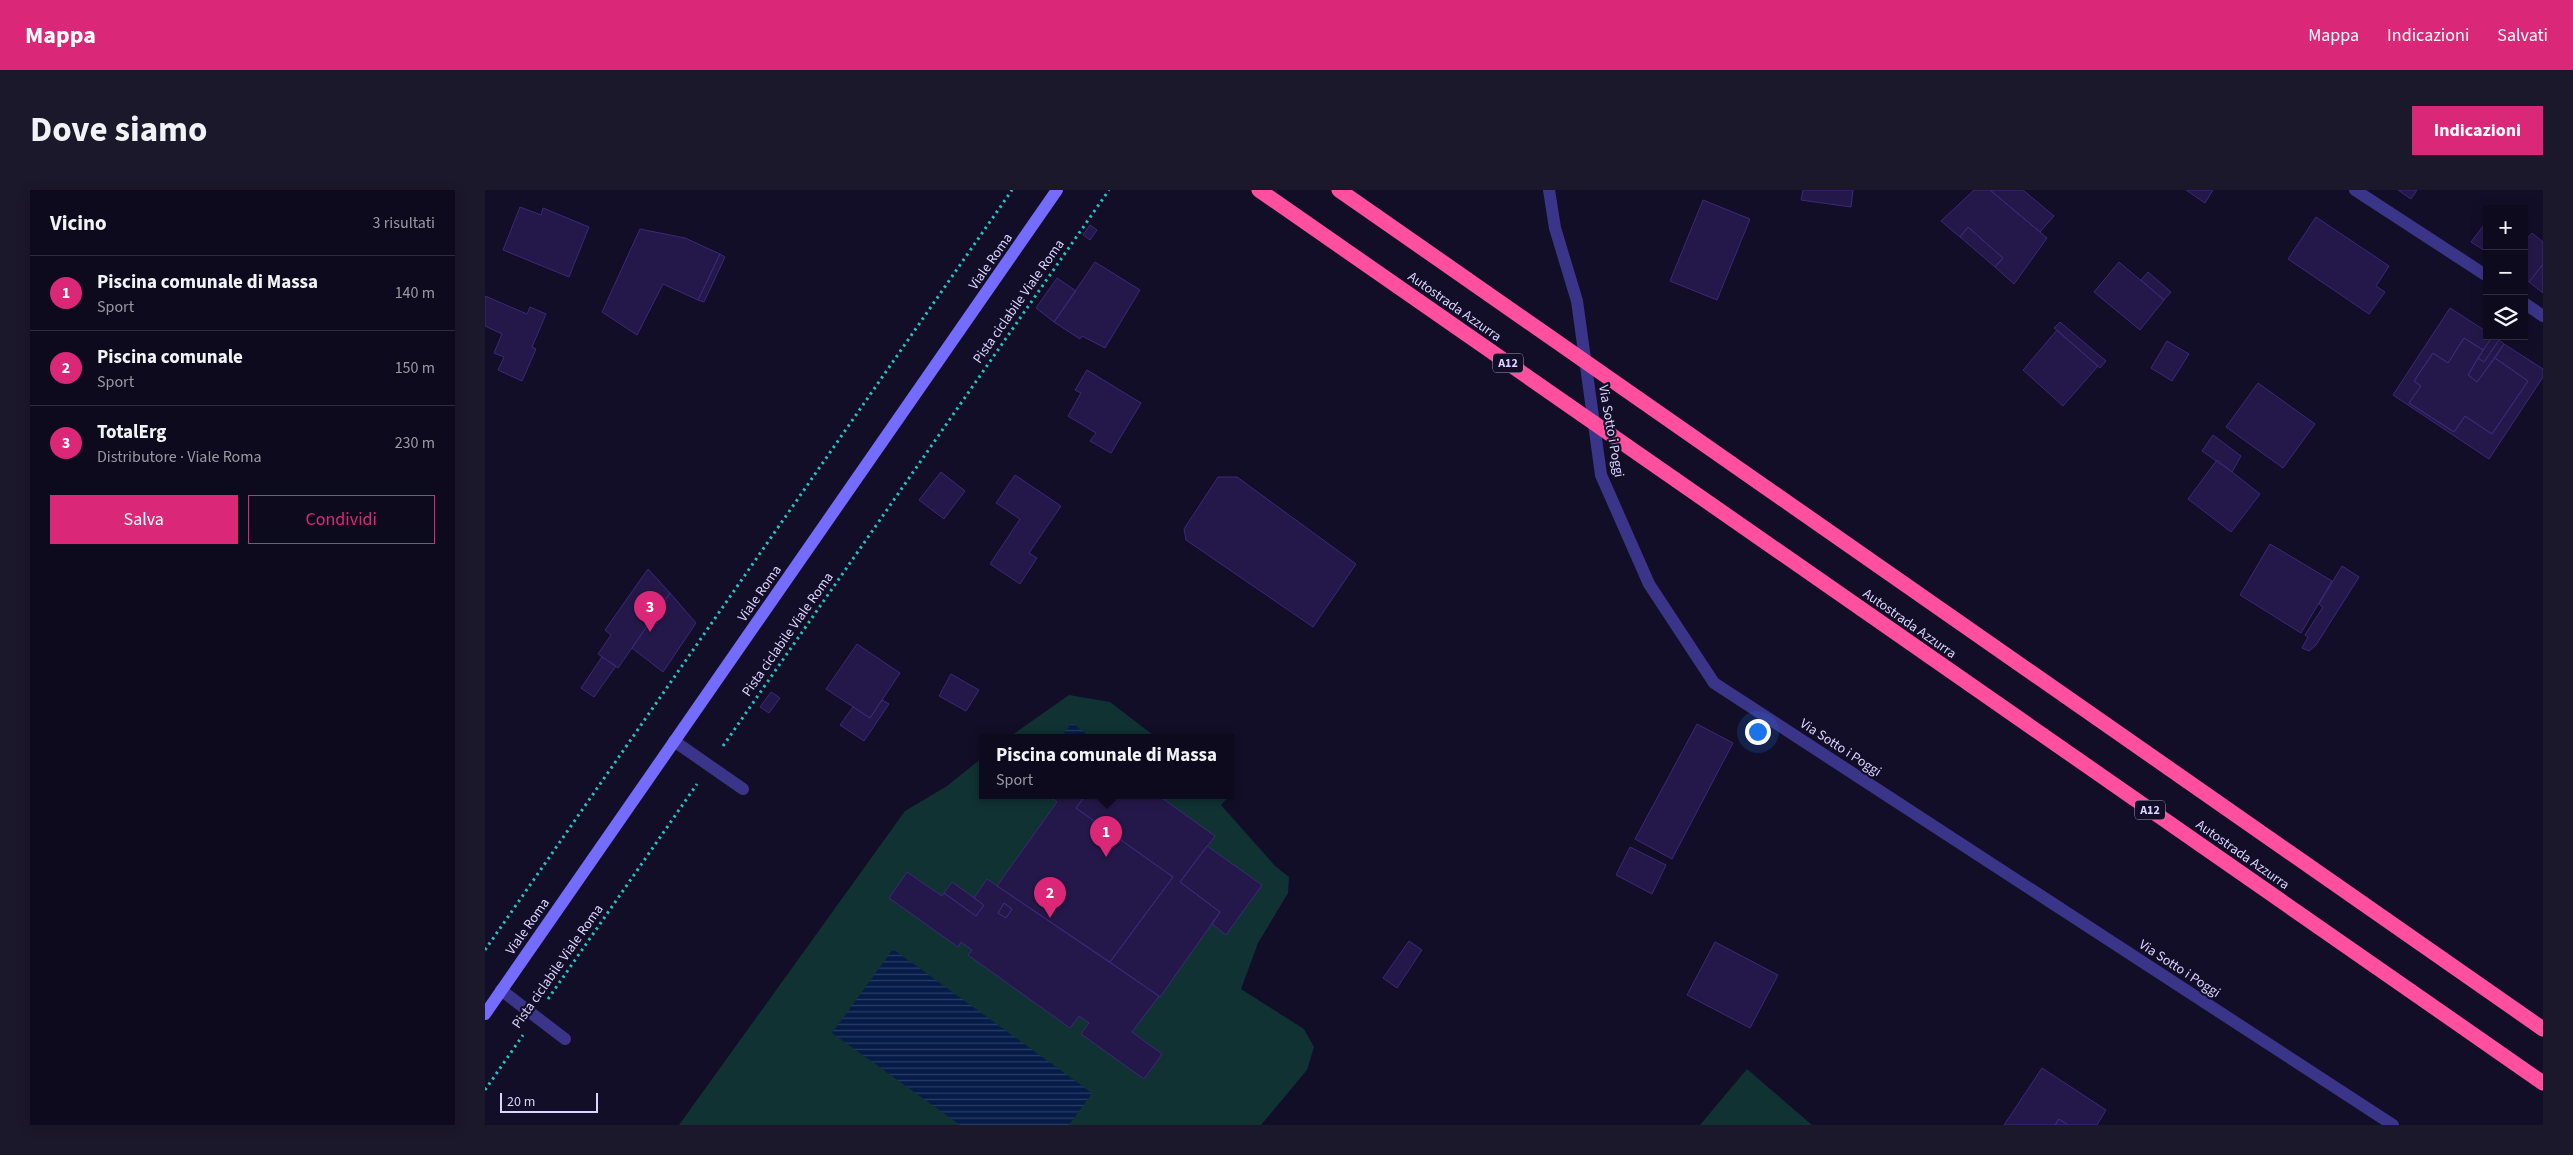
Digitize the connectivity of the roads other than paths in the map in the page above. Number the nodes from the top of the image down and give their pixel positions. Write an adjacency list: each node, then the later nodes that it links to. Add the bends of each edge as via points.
1 (1057, 190): 9 (main road, Viale Roma)
2 (1259, 190): 15 (highway, Autostrada Azzurra / A12)
3 (1339, 190): 13 (highway, Autostrada Azzurra)
4 (1549, 190): 16 (street, Via Sotto i Poggi, via 1555,228 1577,301 1601,475 1649,584 1714,683)
5 (2355, 190): 6 (street)
6 (2483, 273)
7 (2528, 305): 8 (street)
8 (2543, 316)
9 (674, 741): 10 (street); 11 (main road, Viale Roma)
10 (743, 789)
11 (501, 990): 12 (main road, Viale Roma); 14 (street)
12 (485, 1014)
13 (2543, 1029)
14 (565, 1039)
15 (2543, 1083)
16 (2393, 1125)

